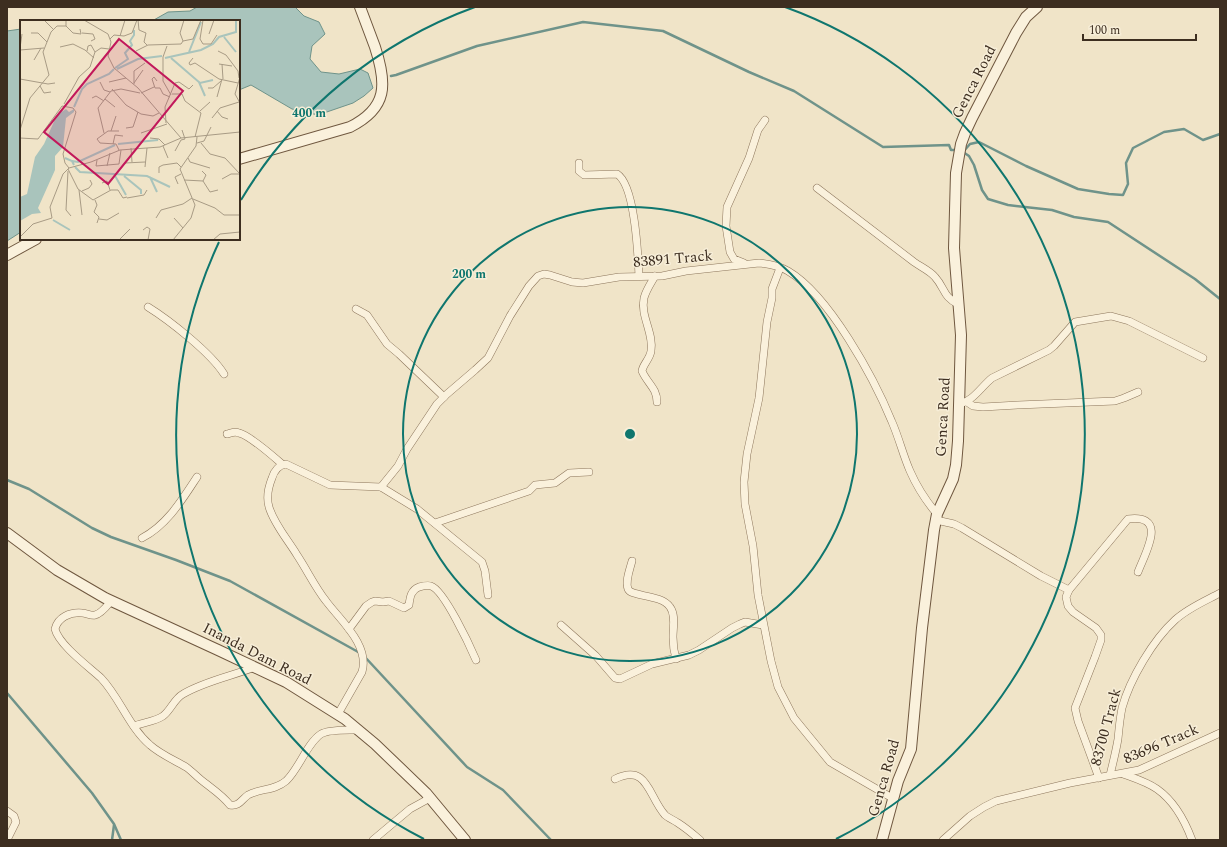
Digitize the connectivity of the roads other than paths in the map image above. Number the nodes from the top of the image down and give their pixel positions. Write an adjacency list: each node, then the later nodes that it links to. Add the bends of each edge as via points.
1 (360, 7): 4 (street, via 373,43 383,86 381,96 369,115 350,127)
2 (1037, 7): 13 (street, Genca Road, via 1026,17 1016,33 961,144 954,209)
3 (765, 120): 9 (street, via 758,130 749,158 731,195 726,215 730,252 737,260)
4 (240, 159)
5 (579, 163): 11 (street, via 579,171 584,175 617,174 623,180 630,198 637,240)
6 (817, 188): 13 (street, via 930,272 938,280 947,297)
7 (34, 240): 8 (street)
8 (7, 255)
9 (750, 264): 10 (street, 83891 Track, via 768,264); 12 (street, 83891 Track)
10 (780, 268): 27 (street, 83891 Track, via 797,278 815,294 857,353 887,409 909,470); 38 (street, via 772,289 759,398 744,482)
11 (639, 276): 12 (street, 83891 Track); 19 (street, 83891 Track, via 583,283 544,274 538,276 510,316 488,358)
12 (655, 276): 20 (street, via 644,299 650,329 651,352 642,371 655,390)
13 (958, 304): 21 (street, Genca Road)
14 (148, 307): 17 (street, via 219,365)
15 (356, 309): 19 (street, via 367,315 387,344)
16 (1203, 358): 21 (street, via 1129,321 1111,316 1075,322 1049,350 992,378 973,398)
17 (224, 374)
18 (1138, 392): 21 (street, via 1115,400 983,408)
19 (444, 397): 26 (street, 83891 Track)
20 (657, 402)
21 (964, 403): 27 (street, Genca Road, via 953,479)
22 (227, 434): 23 (street, via 244,434)
23 (282, 464): 26 (street, via 330,485); 39 (street, via 273,475 267,492 271,512 319,592)
24 (589, 472): 28 (street, via 569,473 555,483 535,485 530,491)
25 (197, 477): 30 (street, via 166,520)
26 (381, 487): 28 (street, via 418,509)
27 (936, 517): 33 (street, via 962,528); 52 (street, Genca Road, via 910,749)
28 (435, 524): 35 (street, via 482,562)
29 (7, 533): 36 (street, Inanda Dam Road, via 57,570)
30 (142, 538)
31 (632, 561): 40 (street, via 628,589 632,593 663,600 671,607)
32 (1138, 572): 33 (street, via 1152,535 1151,527 1143,520 1128,519)
33 (1069, 590): 49 (street, via 1066,597 1068,606 1101,635 1075,708)
34 (1220, 593): 48 (street, 83700 Track, via 1176,619 1147,654 1123,706)
35 (488, 595)
36 (111, 601): 42 (street, Inanda Dam Road); 44 (street, via 95,615 78,613 64,617 58,622 55,630 80,660 101,678)
37 (561, 625): 40 (street, via 618,679 652,664)
38 (763, 625): 40 (street, via 746,622 740,624 699,650); 52 (street, via 778,687 794,718 830,762)
39 (349, 629): 41 (street, via 366,606 375,600 404,608 409,605 410,596 416,589 431,586 452,611); 43 (street, via 362,654 363,667)
40 (676, 659)
41 (476, 660)
42 (255, 667): 43 (street, Inanda Dam Road, via 286,682); 44 (street, via 182,694 161,718)
43 (338, 714): 45 (street, Inanda Dam Road)
44 (134, 726): 45 (street, via 150,745 188,768 233,806 252,794 275,788 285,781 321,734)
45 (358, 730): 51 (street, Inanda Dam Road)
46 (1220, 733): 47 (street, 83696 Track, via 1146,767)
47 (1123, 774): 48 (street, 83696 Track); 60 (street, via 1147,783 1164,795 1181,816)
48 (1110, 775): 49 (street, 83700 Track)
49 (1099, 778): 59 (street, 83700 Track, via 996,801 970,816)
50 (615, 779): 57 (street, via 628,774 641,779 664,814)
51 (430, 798): 55 (street, via 410,809); 56 (street, Inanda Dam Road)
52 (894, 799): 58 (street, Genca Road)
53 (7, 811): 54 (street, via 14,816 16,822)
54 (7, 840)
55 (373, 840)
56 (465, 840)
57 (700, 840)
58 (882, 840)
59 (943, 840)
60 (1192, 840)

